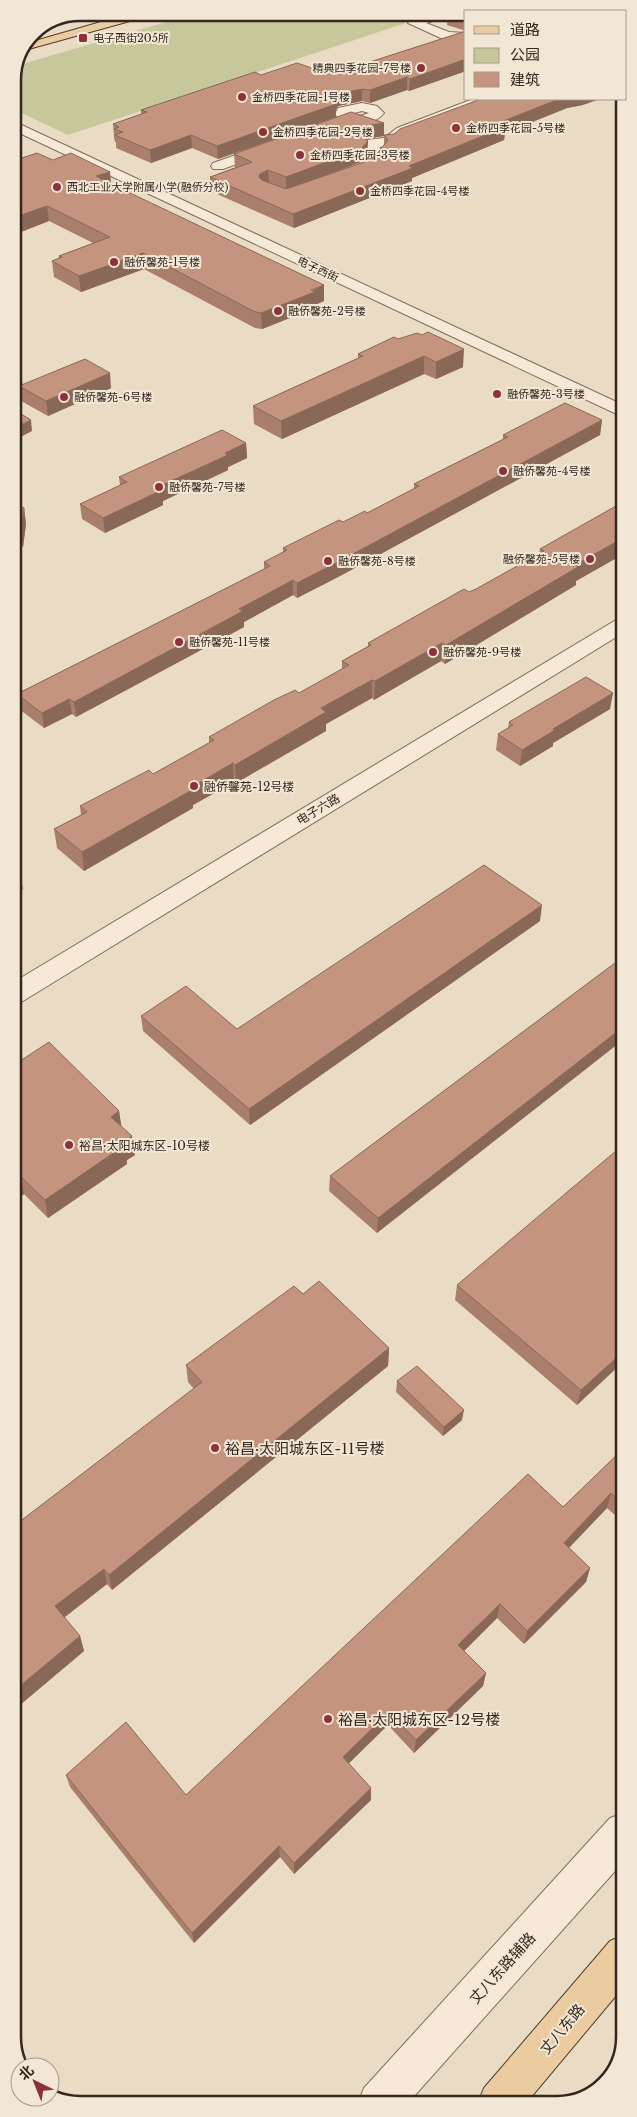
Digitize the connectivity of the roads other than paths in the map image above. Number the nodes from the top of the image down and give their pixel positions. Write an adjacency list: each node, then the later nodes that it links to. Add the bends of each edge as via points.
1 (114, 21): 4 (main road)
2 (423, 21): 3 (street, via 414,24 447,36)
3 (464, 37)
4 (34, 45)
5 (481, 100): 8 (street)
6 (330, 126): 8 (street, via 349,119 342,113 356,107 367,107 377,113 372,118)
7 (21, 129): 12 (street, 电子西街)
8 (402, 131): 11 (street, via 388,142 367,147 379,152 367,167)
9 (284, 142): 10 (street)
10 (218, 166)
11 (340, 177)
12 (616, 409)
13 (616, 628): 14 (street, 电子六路)
14 (21, 990)
15 (616, 1841): 17 (street, 丈八东路辅路)
16 (616, 1964): 18 (main road, 丈八东路)
17 (385, 2096)
18 (504, 2096)

